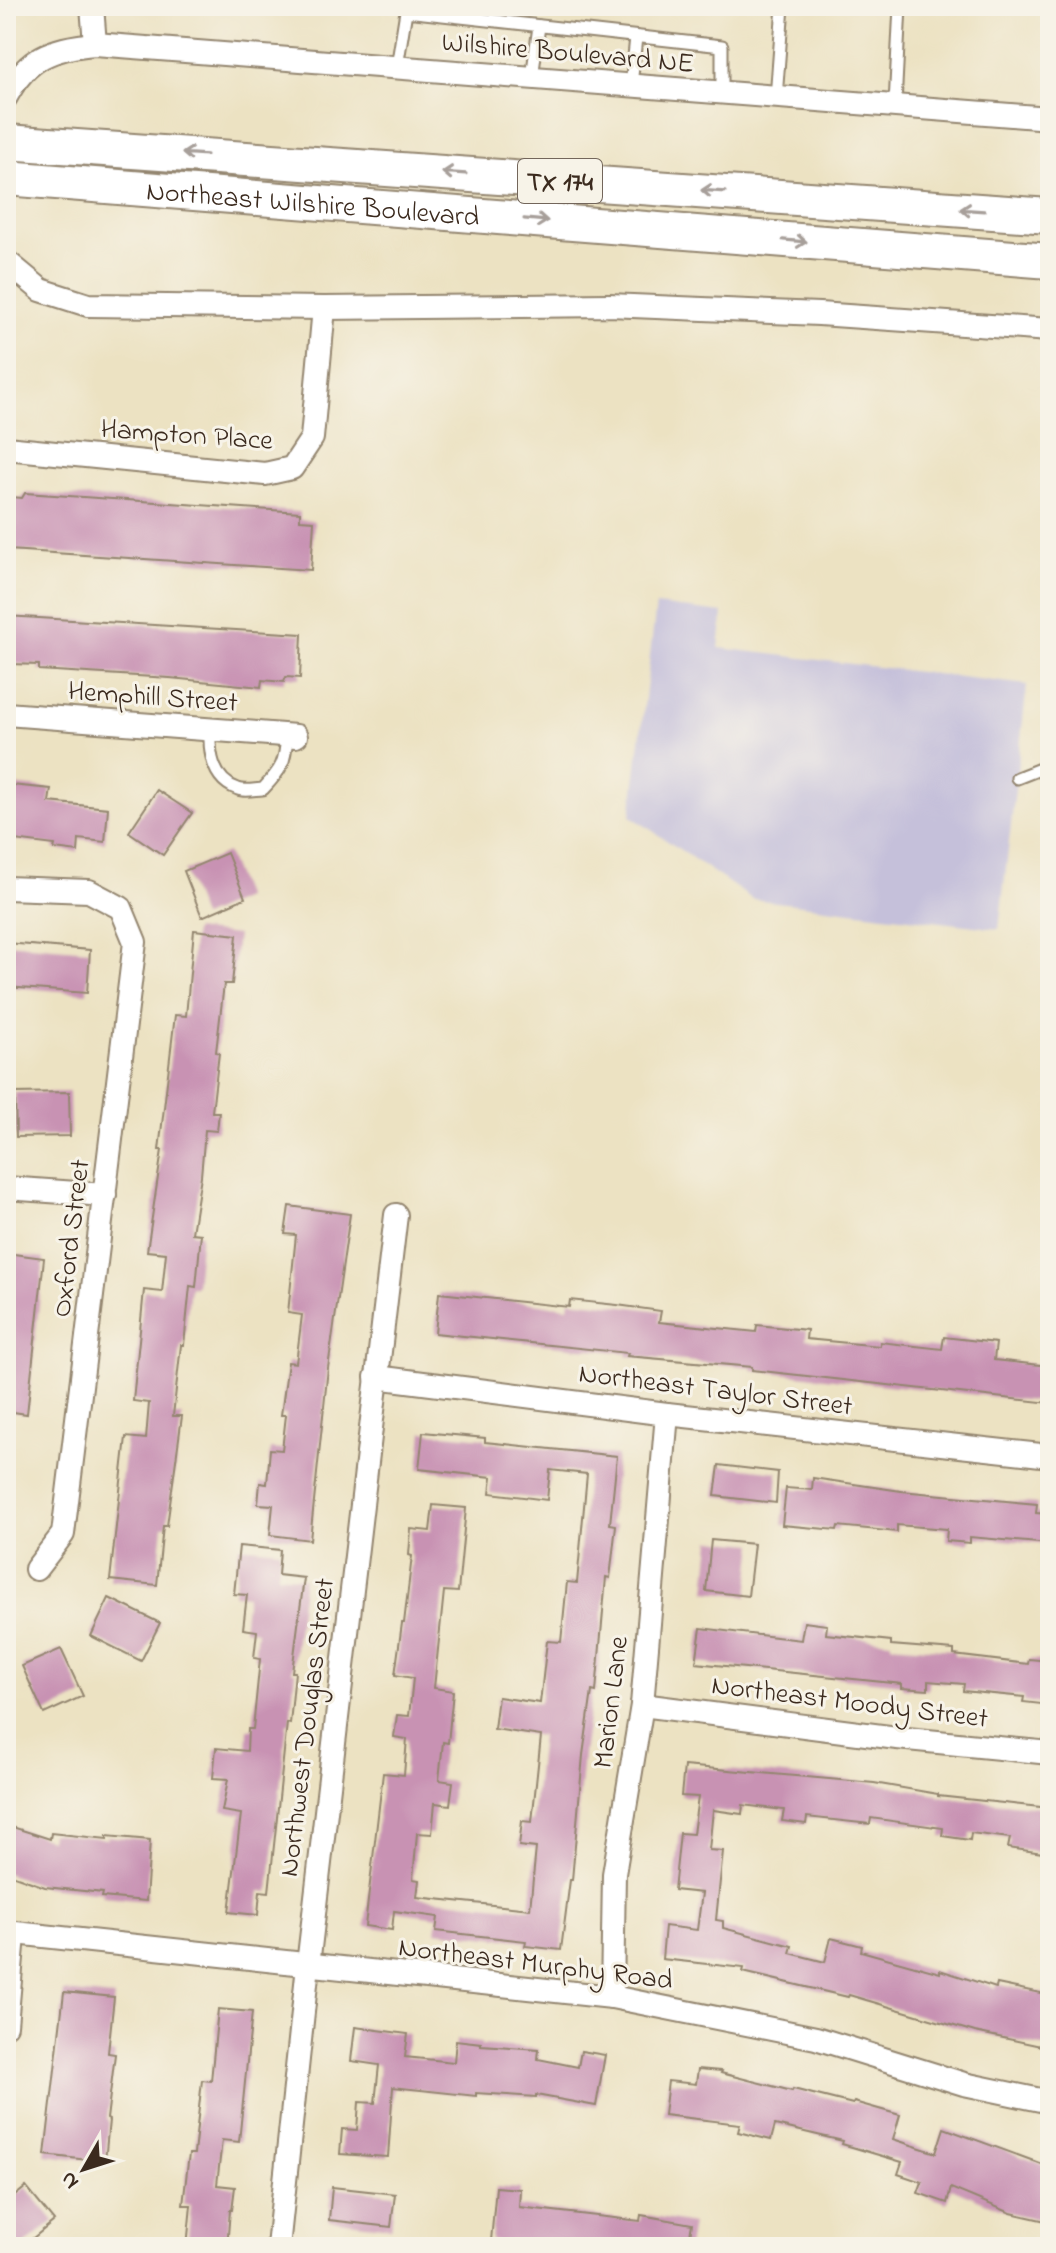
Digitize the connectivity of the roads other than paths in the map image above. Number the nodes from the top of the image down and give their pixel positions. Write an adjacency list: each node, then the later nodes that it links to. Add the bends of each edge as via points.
1 (92, 6): 6 (street)
2 (783, 6): 12 (lane)
3 (900, 6): 13 (lane)
4 (539, 26): 5 (lane); 7 (lane, via 406,11); 8 (lane)
5 (636, 37): 9 (lane); 10 (lane, via 722,46)
6 (95, 44): 7 (street, Wilshire Boulevard NE); 11 (street, Wilshire Boulevard NE, via 60,47 25,68)
7 (397, 67): 8 (street, Wilshire Boulevard NE)
8 (532, 78): 9 (street, Wilshire Boulevard NE)
9 (631, 86): 10 (street, Wilshire Boulevard NE)
10 (722, 93): 12 (street, Wilshire Boulevard NE)
11 (6, 97)
12 (776, 98): 13 (street, Wilshire Boulevard NE)
13 (895, 105): 14 (street, Wilshire Boulevard NE)
14 (1050, 118)
15 (6, 142): 17 (main road, Northeast Wilshire Boulevard / TX 174, one-way to 15)
16 (6, 178): 19 (main road, Northeast Wilshire Boulevard, one-way to 19)
17 (1050, 216)
18 (6, 261): 20 (street, via 41,290 88,305)
19 (1050, 261)
20 (324, 308): 21 (street, via 609,305); 22 (street, Hampton Place, via 312,438 292,468 265,474)
21 (1050, 330)
22 (6, 448)
23 (6, 714): 24 (street, Hemphill Street)
24 (210, 730): 25 (street, Hemphill Street); 25 (lane, via 209,754 221,779 240,790 263,789 281,770)
25 (291, 736)
26 (1050, 765): 27 (lane)
27 (1017, 778)
28 (6, 888): 30 (street, Oxford Street, via 89,891 121,908 135,942)
29 (6, 1188): 30 (street)
30 (105, 1195): 35 (street, Oxford Street, via 63,1534)
31 (396, 1215): 32 (street, Northwest Douglas Street)
32 (376, 1377): 33 (street, Northeast Taylor Street); 39 (street, Northwest Douglas Street)
33 (667, 1414): 34 (street, Northeast Taylor Street); 36 (street, Marion Lane)
34 (1050, 1456)
35 (36, 1569)
36 (642, 1705): 37 (street, Northeast Moody Street); 40 (street, Marion Lane, via 614,1874)
37 (1050, 1753)
38 (10, 1933): 39 (street, Northeast Murphy Road); 41 (street)
39 (308, 1965): 40 (street, Northeast Murphy Road); 43 (street, Northwest Douglas Street)
40 (612, 1997): 42 (street, Northeast Murphy Road, via 816,2038 964,2084)
41 (6, 2025)
42 (1050, 2102)
43 (278, 2247)

